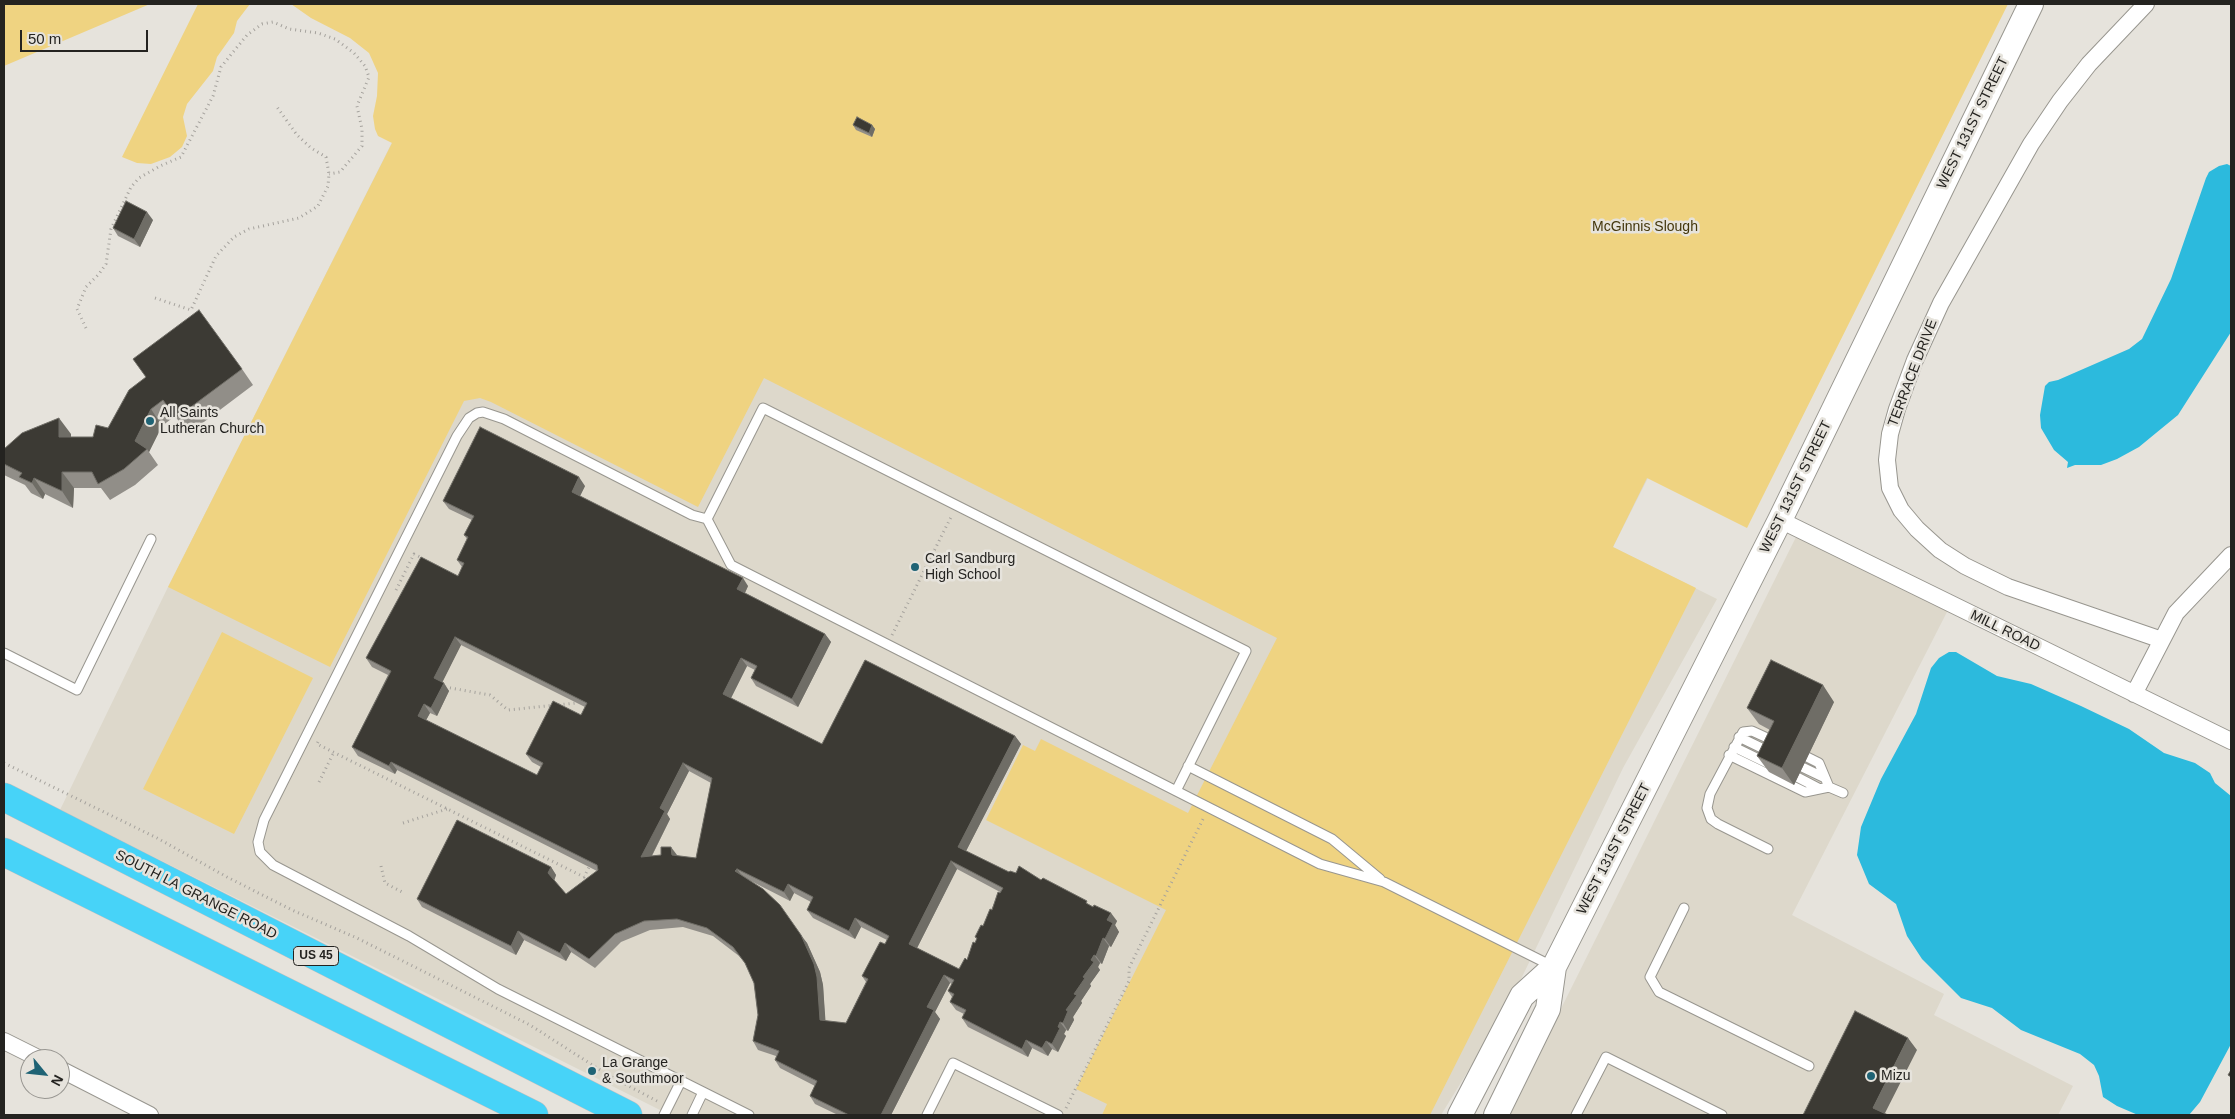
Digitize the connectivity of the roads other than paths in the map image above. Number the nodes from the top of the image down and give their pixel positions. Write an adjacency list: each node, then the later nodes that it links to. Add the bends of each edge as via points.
1 (2032, 4): 4 (street, WEST 131ST STREET)
2 (2146, 4): 7 (street, TERRACE DRIVE, via 2089,64 2060,101 1941,303 1897,409 1887,460 1890,488 1901,510 1940,550 2008,587)
3 (707, 519): 18 (lane, via 763,408 1246,651); 22 (lane, via 731,565); 34 (lane, via 692,515 493,414 483,412 469,418 457,436 264,820 258,842 265,859 273,865 409,936 498,989)
4 (1780, 520): 9 (street, MILL ROAD); 29 (street, WEST 131ST STREET)
5 (151, 539): 8 (lane, via 77,690)
6 (2231, 556): 7 (street, via 2176,612)
7 (2162, 640): 9 (street)
8 (4, 653)
9 (2134, 694): 11 (street, MILL ROAD)
10 (1739, 737): 12 (lane, via 1743,732 1752,731); 13 (lane); 14 (lane)
11 (2231, 741)
12 (1782, 745)
13 (1734, 746): 15 (lane); 17 (lane)
14 (1777, 755)
15 (1729, 756): 21 (lane, via 1805,792); 25 (lane, via 1710,794 1707,813 1718,824)
16 (1807, 757): 21 (lane, via 1819,763)
17 (1772, 765)
18 (1188, 766): 22 (lane); 27 (lane, via 1332,839)
19 (1802, 767): 21 (lane)
20 (1797, 777): 21 (lane)
21 (1825, 784): 23 (lane)
22 (1176, 791): 27 (lane, via 1320,864)
23 (1843, 794)
24 (4, 797): 38 (highway, SOUTH LA GRANGE ROAD / US 45)
25 (1768, 849)
26 (4, 852): 37 (highway)
27 (1384, 882): 29 (lane)
28 (1684, 908): 32 (lane, via 1650,977 1659,992)
29 (1554, 967): 44 (street, WEST 131ST STREET, via 1522,996); 45 (street, WEST 131ST STREET, via 1548,1010)
30 (4, 1041): 31 (street)
31 (20, 1049)
32 (1809, 1066)
33 (70, 1074): 36 (street)
34 (681, 1081): 35 (lane); 39 (lane)
35 (703, 1092): 40 (lane); 41 (lane)
36 (150, 1115)
37 (534, 1115)
38 (628, 1115)
39 (664, 1115)
40 (692, 1115)
41 (750, 1115)
42 (926, 1115): 43 (lane, via 953,1063)
43 (1058, 1115)
44 (1460, 1115)
45 (1496, 1115)
46 (1576, 1115): 47 (lane, via 1606,1057)
47 (1722, 1115)

